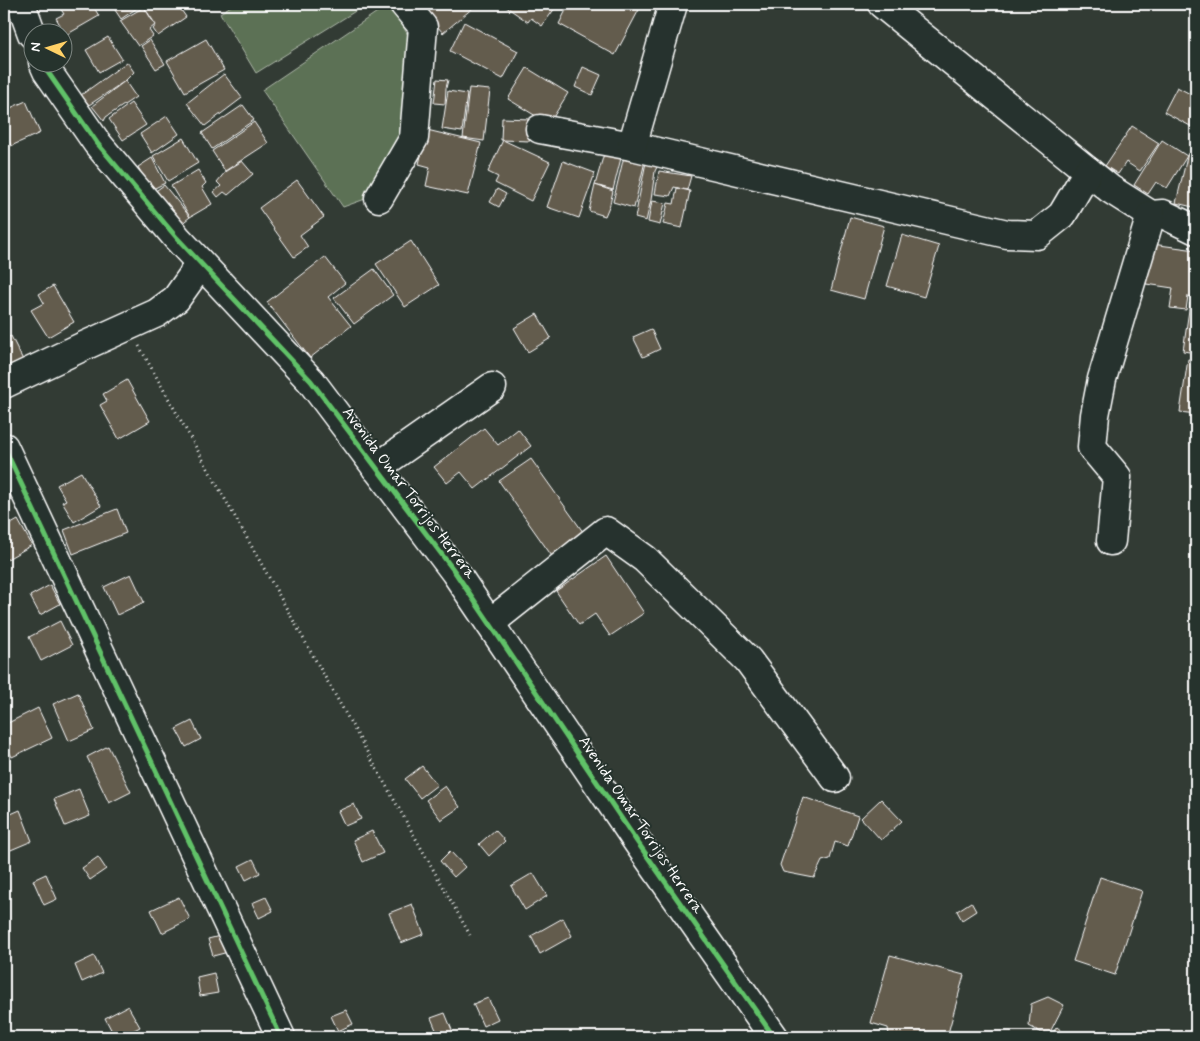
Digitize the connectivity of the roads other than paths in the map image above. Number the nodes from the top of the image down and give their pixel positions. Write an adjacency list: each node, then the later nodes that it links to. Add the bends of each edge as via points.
1 (21, 4): 5 (street)
2 (404, 4): 10 (street, via 423,27 414,138)
3 (673, 4): 8 (street)
4 (882, 4): 9 (street)
5 (28, 22)
6 (47, 72): 13 (street, Avenida Omar Torrijos Herrera, via 97,143)
7 (540, 129): 8 (street)
8 (632, 146): 9 (street, via 1007,234 1037,235 1062,215)
9 (1088, 171): 11 (street)
10 (379, 198)
11 (1150, 215): 12 (street, via 1163,214); 18 (street, via 1102,379 1095,415 1092,447 1117,477)
12 (1196, 230)
13 (198, 261): 14 (street, via 193,275 176,299 157,313); 17 (street, Avenida Omar Torrijos Herrera, via 311,382)
14 (4, 384)
15 (492, 387): 17 (street)
16 (4, 448): 21 (street)
17 (376, 468): 19 (street, Avenida Omar Torrijos Herrera)
18 (1111, 541)
19 (490, 623): 20 (street, via 606,531 645,559 748,660); 22 (street, Avenida Omar Torrijos Herrera)
20 (834, 778)
21 (281, 1037)
22 (774, 1037)

